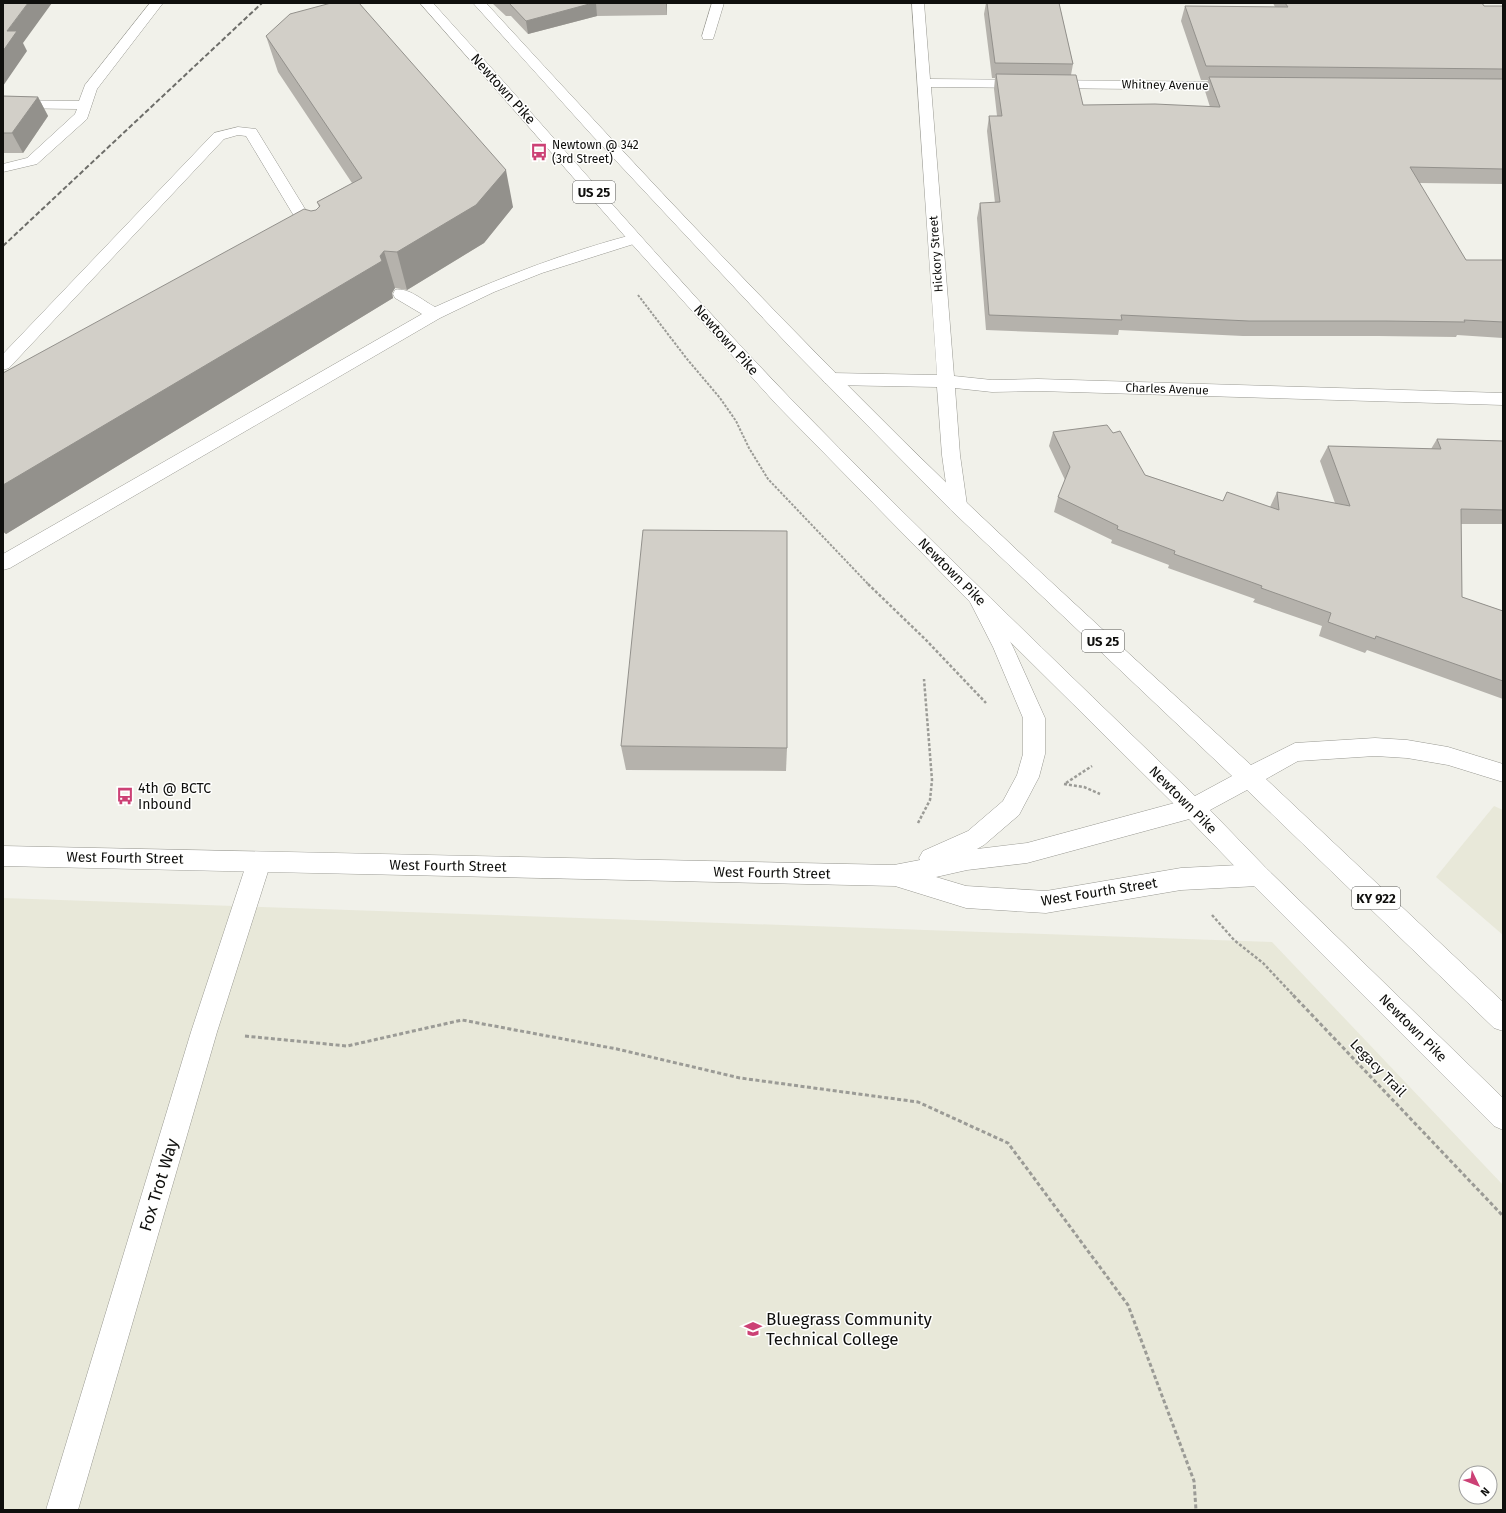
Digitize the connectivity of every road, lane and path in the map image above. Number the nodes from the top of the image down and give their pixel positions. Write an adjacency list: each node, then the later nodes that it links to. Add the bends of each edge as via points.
1 (157, 3): 10 (main road, via 90,88)
2 (426, 3): 13 (main road, Newtown Pike / US 25)
3 (479, 3): 18 (main road, US 25, via 604,141)
4 (718, 3): 6 (main road)
5 (918, 3): 7 (main road, Hickory Street)
6 (708, 36)
7 (923, 82): 8 (main road, Whitney Avenue); 19 (main road, Hickory Street)
8 (1247, 86)
9 (3, 104): 10 (main road)
10 (85, 105): 11 (main road, via 82,116 32,161)
11 (3, 168)
12 (278, 238): 17 (main road, via 310,227 251,132 238,131 219,136)
13 (635, 239): 14 (main road); 23 (main road, Newtown Pike / US 25, via 773,390)
14 (604, 250): 16 (main road, via 536,270); 25 (path, via 720,398 768,478)
15 (401, 294): 16 (main road)
16 (434, 314): 22 (main road)
17 (3, 364)
18 (831, 379): 19 (main road, Charles Avenue); 21 (main road, US 25)
19 (946, 382): 20 (main road, Charles Avenue, via 992,386); 21 (main road, Hickory Street, via 951,455)
20 (1503, 399)
21 (958, 505): 28 (main road, US 25)
22 (3, 564)
23 (978, 598): 32 (main road, Newtown Pike / US 25); 36 (main road, West Fourth Street, via 1034,718 1034,754 1028,777 1011,808 976,838)
24 (924, 679): 33 (path, via 932,780 930,800)
25 (989, 707)
26 (1092, 766): 30 (path)
27 (1503, 773): 28 (main road, West Fourth Street, via 1448,756 1408,749 1375,747 1294,752)
28 (1248, 778): 32 (main road, West Fourth Street); 39 (main road, KY 922)
29 (1056, 784): 30 (path)
30 (1064, 784): 31 (path, via 1084,787)
31 (1105, 798)
32 (1192, 808): 36 (main road, West Fourth Street, via 1027,853 967,860); 37 (main road, Newtown Pike)
33 (918, 823)
34 (3, 856): 35 (main road, West Fourth Street)
35 (259, 862): 36 (main road, West Fourth Street); 40 (main road, Fox Trot Way)
36 (894, 876): 37 (main road, West Fourth Street, via 966,897 1046,902 1181,879)
37 (1258, 876): 41 (main road, Newtown Pike)
38 (1224, 929): 42 (path, Legacy Trail, via 1263,963)
39 (1503, 1019)
40 (204, 1032): 43 (main road, Fox Trot Way); 44 (path, via 347,1046 462,1020 617,1049 740,1078 918,1102 1008,1143 1128,1305 1194,1481)
41 (1503, 1117)
42 (1503, 1216)
43 (62, 1510)
44 (1196, 1510)

